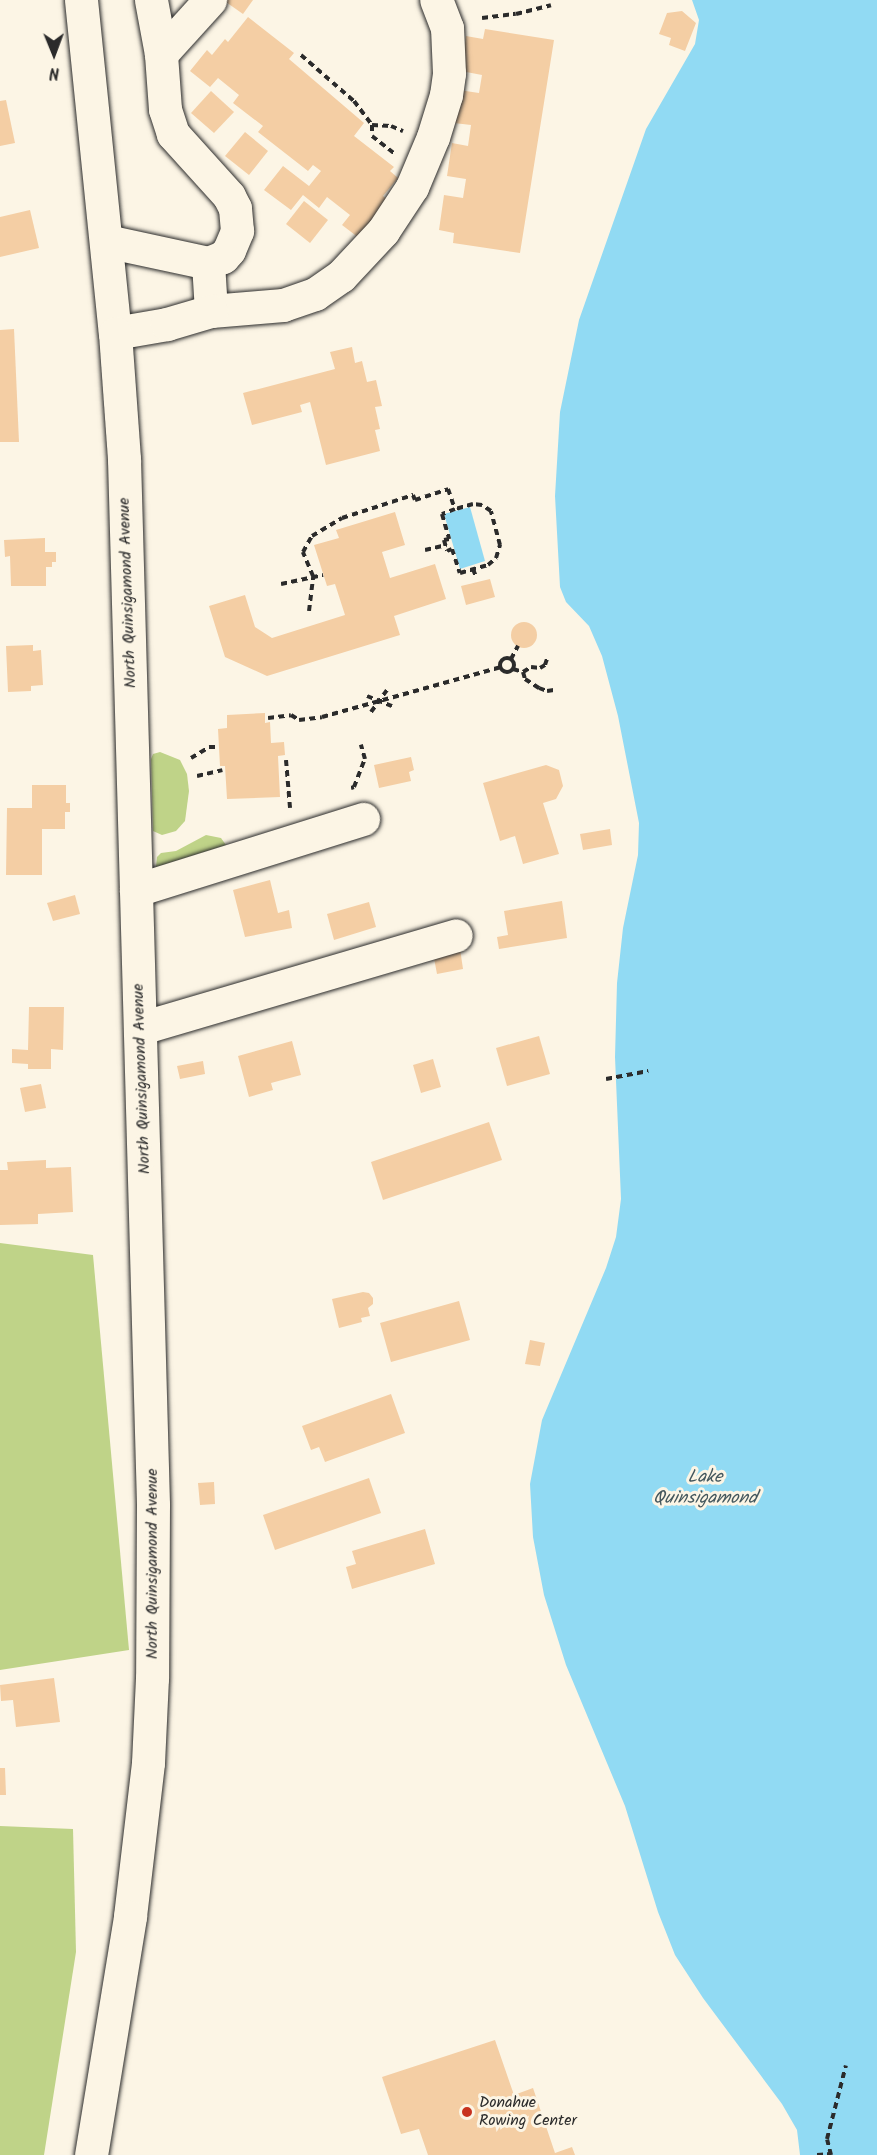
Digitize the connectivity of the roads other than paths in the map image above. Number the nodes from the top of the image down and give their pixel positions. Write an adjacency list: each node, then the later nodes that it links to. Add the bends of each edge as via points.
1 (81, 0): 6 (main road, North Quinsigamond Avenue)
2 (151, 0): 5 (main road)
3 (210, 0): 5 (main road)
4 (436, 0): 8 (main road, via 447,28 450,73 446,95 412,188 383,231 341,276 315,294 283,305)
5 (161, 54): 7 (main road, via 165,109 173,134 229,196 235,208 234,242 223,257)
6 (106, 241): 7 (main road); 9 (main road, North Quinsigamond Avenue)
7 (208, 263): 8 (main road)
8 (211, 312): 9 (main road)
9 (115, 333): 11 (main road, North Quinsigamond Avenue, via 128,554)
10 (363, 819): 11 (main road)
11 (136, 890): 13 (main road, North Quinsigamond Avenue)
12 (456, 935): 13 (main road)
13 (141, 1028): 14 (main road, North Quinsigamond Avenue, via 153,1472 152,1710 137,1869)
14 (91, 2155)

